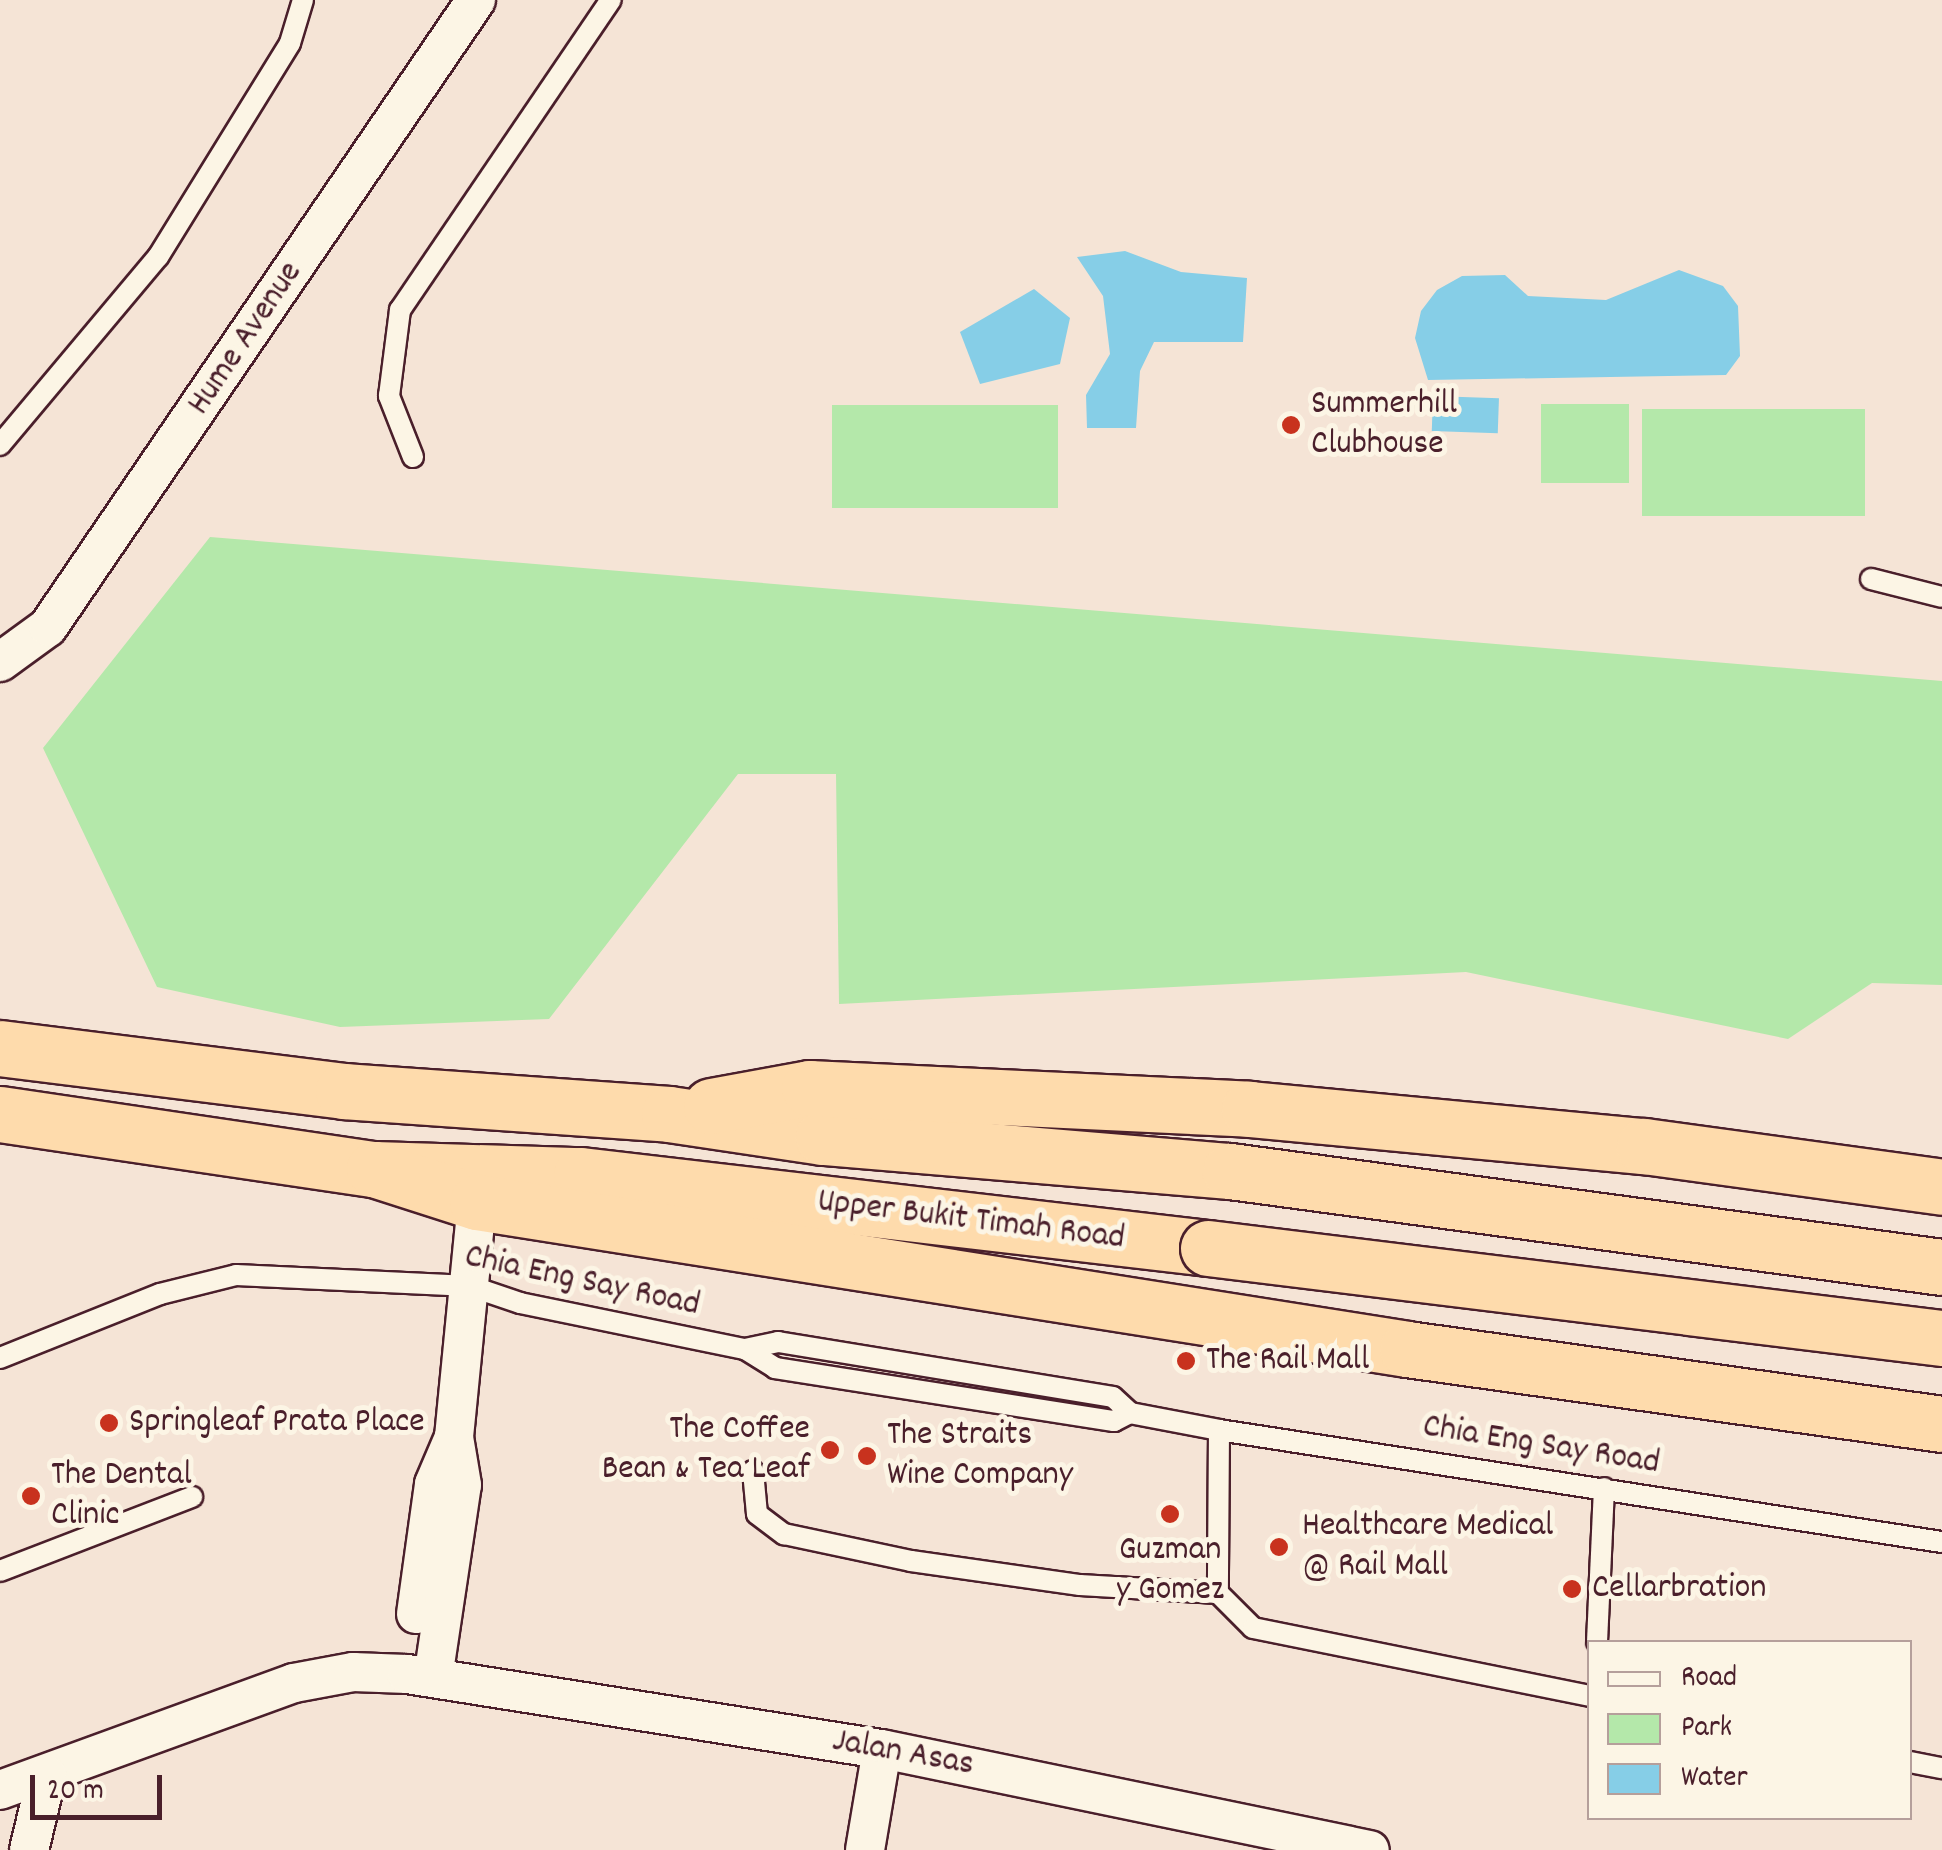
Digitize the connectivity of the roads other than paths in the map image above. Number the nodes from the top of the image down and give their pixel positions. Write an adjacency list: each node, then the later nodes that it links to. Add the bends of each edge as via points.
1 (304, 0): 4 (lane, via 290,44 158,257)
2 (476, 0): 8 (street, Hume Avenue, via 48,627)
3 (611, 0): 5 (lane, via 400,310 388,396)
4 (0, 446)
5 (414, 457)
6 (1872, 579): 7 (lane)
7 (1942, 596)
8 (0, 662)
9 (0, 1048): 11 (highway, Upper Bukit Timah Road, via 343,1091)
10 (0, 1114): 12 (highway, Upper Bukit Timah Road)
11 (668, 1114): 13 (highway, via 809,1088 1229,1108 1644,1146); 15 (highway, Upper Bukit Timah Road, via 824,1137 1230,1172)
12 (374, 1169): 14 (highway); 17 (highway, Upper Bukit Timah Road, bridge, via 580,1175)
13 (1942, 1188)
14 (477, 1202): 16 (street); 19 (highway, via 1406,1349)
15 (1942, 1266)
16 (470, 1286): 18 (lane, Chia Eng Say Road, via 236,1275 160,1294); 20 (lane, Chia Eng Say Road, via 745,1349 798,1345 1113,1397 1130,1413); 28 (street, via 454,1436 462,1485)
17 (1942, 1338)
18 (0, 1358)
19 (1942, 1424)
20 (1220, 1430): 22 (lane, Chia Eng Say Road); 26 (lane)
21 (753, 1471): 26 (lane, via 757,1514 784,1534 911,1561 1080,1585)
22 (1604, 1488): 24 (lane, Chia Eng Say Road); 27 (lane)
23 (192, 1497): 25 (lane)
24 (1942, 1542)
25 (0, 1571)
26 (1218, 1593): 29 (lane, via 1253,1628)
27 (1597, 1640)
28 (420, 1676): 30 (street, Jalan Asas); 33 (street, Jalan Asas, via 352,1672 294,1683)
29 (1587, 1695)
30 (882, 1748): 35 (street, Jalan Asas); 37 (street)
31 (1912, 1762): 32 (lane)
32 (1942, 1768)
33 (47, 1775): 34 (street, Jalan Asas); 36 (street)
34 (0, 1790)
35 (1251, 1835): 38 (street, Jalan Asas)
36 (29, 1850)
37 (865, 1850)
38 (1370, 1850)

